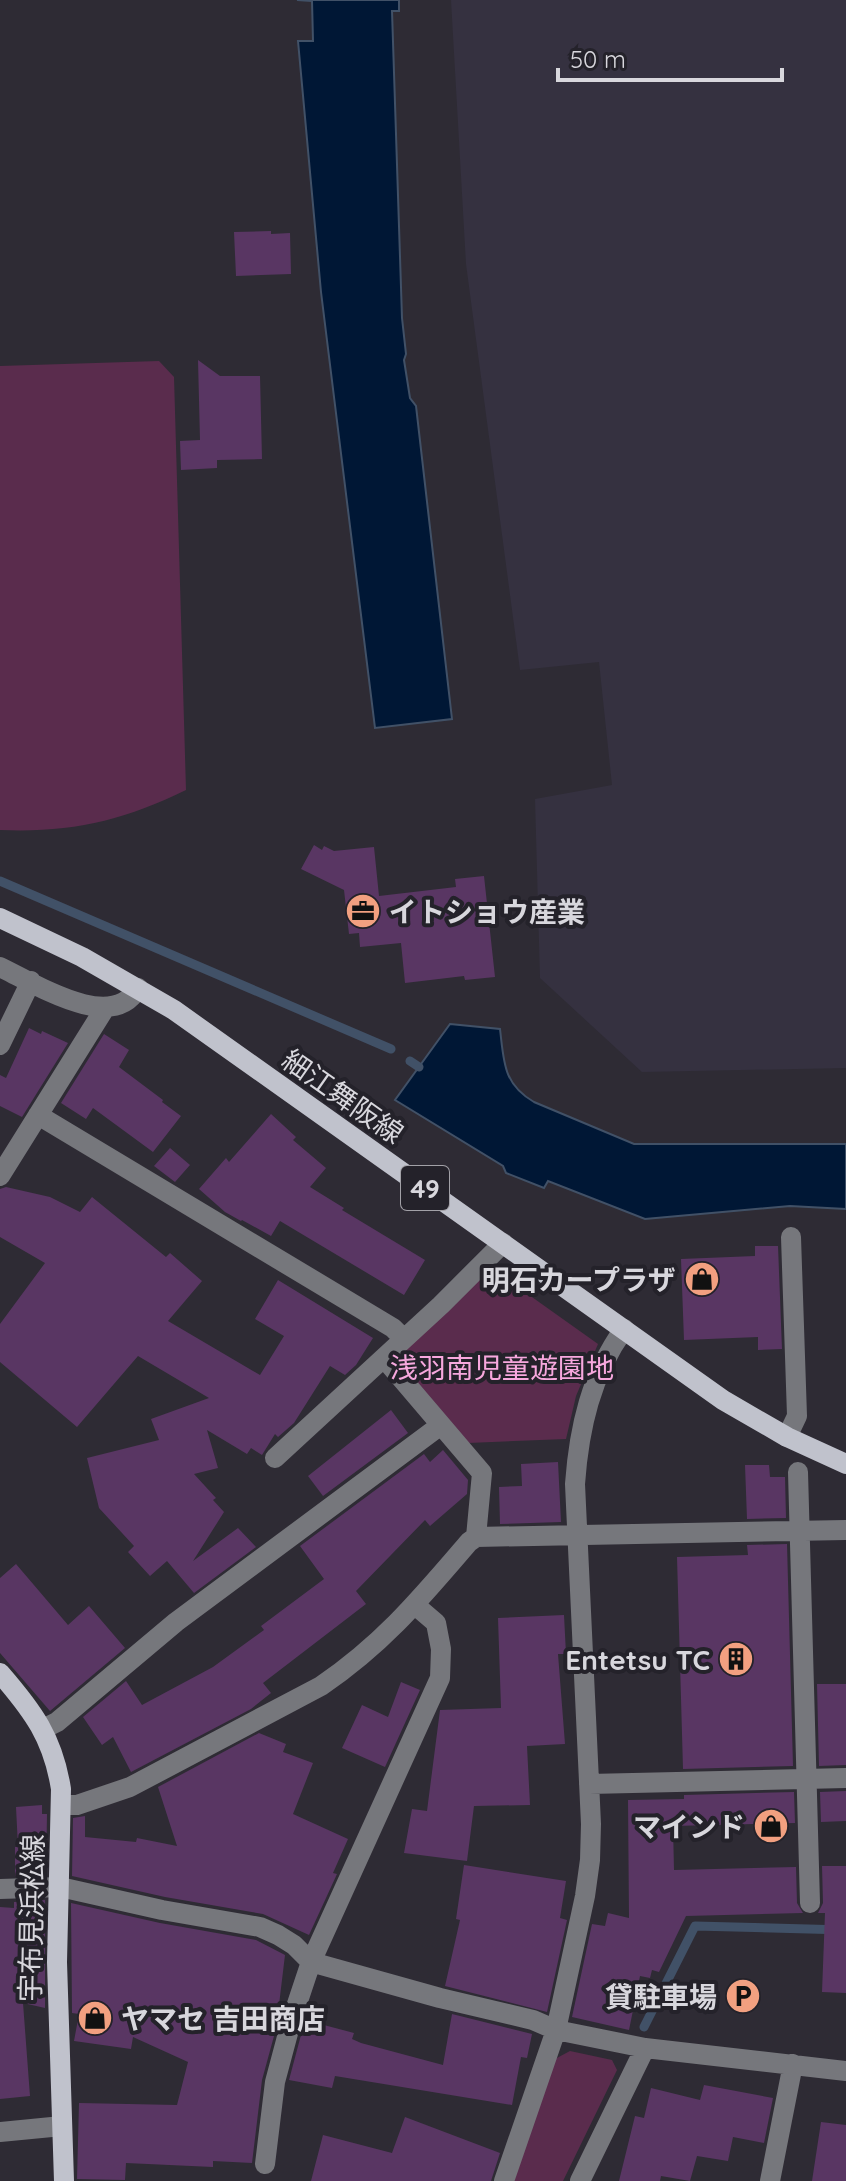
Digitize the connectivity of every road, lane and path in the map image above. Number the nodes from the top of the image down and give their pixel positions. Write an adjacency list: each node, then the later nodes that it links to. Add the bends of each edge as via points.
1 (0, 918): 4 (main road, 細江舞阪線 / 49)
2 (0, 967): 3 (street)
3 (31, 981): 5 (street, via 81,1004); 6 (street)
4 (138, 988): 5 (street, via 121,1005); 10 (main road, 細江舞阪線 / 49)
5 (105, 1008): 7 (street)
6 (0, 1045)
7 (38, 1115): 8 (street); 12 (street)
8 (0, 1176)
9 (791, 1237): 15 (street, via 797,1416)
10 (503, 1243): 11 (main road, 細江舞阪線 / 49); 12 (street)
11 (624, 1329): 15 (main road, 細江舞阪線 / 49, via 723,1400); 21 (street, via 598,1374 582,1428 575,1484)
12 (404, 1339): 13 (street)
13 (384, 1358): 14 (street); 16 (street)
14 (441, 1425): 22 (street, via 482,1473); 25 (street, via 176,1622)
15 (787, 1437): 17 (main road, 細江舞阪線 / 49)
16 (275, 1458)
17 (846, 1464)
18 (798, 1472): 20 (street)
19 (846, 1530): 20 (street)
20 (800, 1531): 21 (street); 27 (street)
21 (578, 1534): 22 (street); 28 (street)
22 (476, 1537): 23 (street)
23 (415, 1605): 29 (street, via 375,1646 321,1686 130,1787 77,1805); 33 (street, via 436,1623 440,1678)
24 (0, 1673): 25 (main road, 宇布見浜松線)
25 (43, 1729): 29 (main road, 宇布見浜松線, via 58,1768)
26 (846, 1778): 27 (street)
27 (807, 1779): 28 (street); 32 (street)
28 (589, 1784): 34 (street, via 589,1869)
29 (61, 1805): 30 (main road, 宇布見浜松線)
30 (60, 1887): 31 (street); 33 (street, via 260,1927); 38 (main road, 宇布見浜松線)
31 (0, 1889)
32 (810, 1903)
33 (311, 1962): 34 (street); 40 (street, via 275,2082)
34 (556, 2030): 35 (street); 42 (street)
35 (645, 2048): 36 (street); 43 (street)
36 (793, 2064): 37 (street); 44 (street)
37 (846, 2071)
38 (62, 2126): 39 (street); 41 (main road, 宇布見浜松線)
39 (0, 2132)
40 (265, 2164)
41 (64, 2181)
42 (504, 2181)
43 (580, 2181)
44 (770, 2181)

